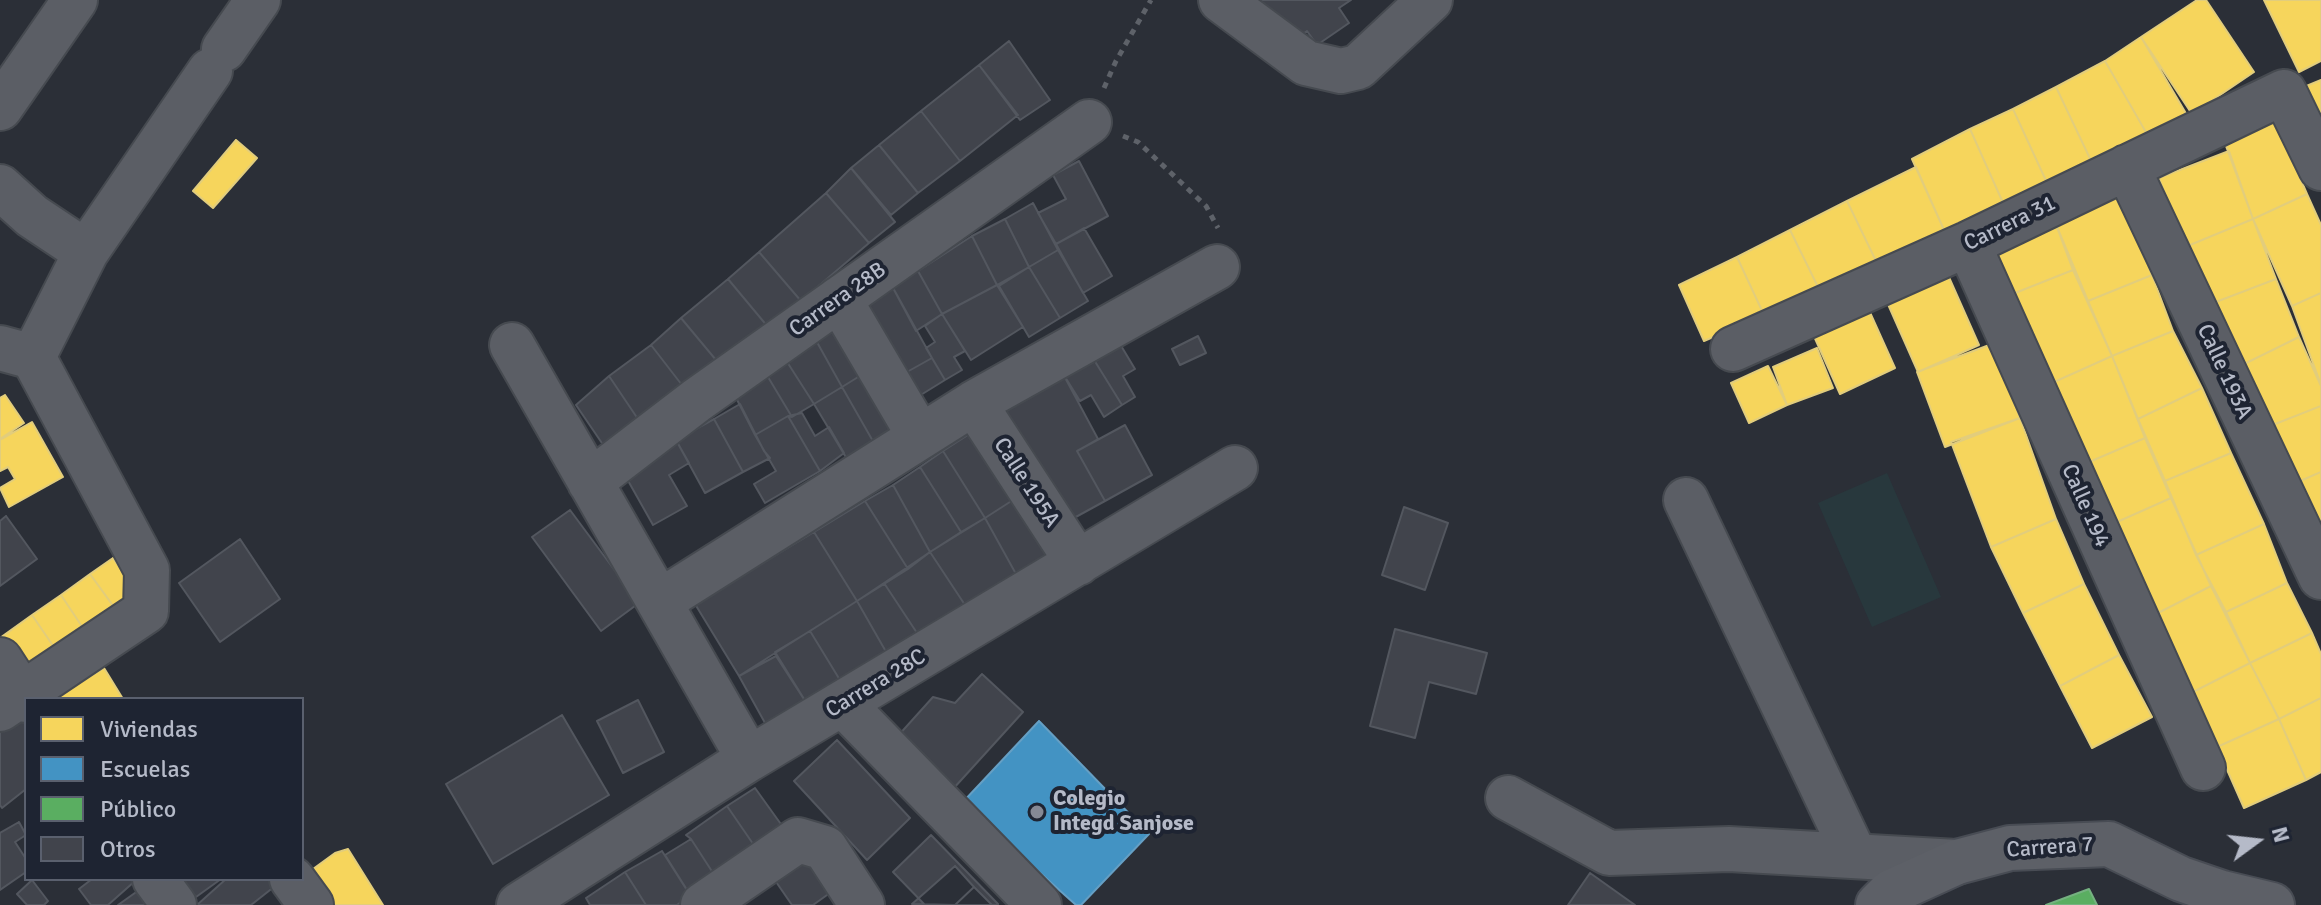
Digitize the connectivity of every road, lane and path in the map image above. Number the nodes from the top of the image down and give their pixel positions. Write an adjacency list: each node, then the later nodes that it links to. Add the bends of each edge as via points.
1 (75, 0): 6 (street)
2 (258, 0): 12 (street)
3 (1151, 0): 7 (path)
4 (1221, 0): 5 (street, via 1306,63 1341,71 1358,67)
5 (1430, 0)
6 (0, 108)
7 (1089, 122): 13 (path, via 1138,142 1206,206 1228,246); 14 (street, Carrera 28B)
8 (2127, 167): 9 (street, Carrera 31, via 2284,92); 11 (street, Carrera 31); 24 (street, Calle 193A)
9 (2321, 168)
10 (0, 187): 12 (street)
11 (1968, 244): 16 (street, Carrera 31); 29 (street, Calle 194)
12 (86, 252): 17 (street)
13 (1217, 267): 18 (street)
14 (839, 299): 19 (street); 21 (street, Carrera 28B)
15 (512, 345): 21 (street)
16 (1733, 349)
17 (16, 352): 26 (street, via 147,570 146,611)
18 (974, 403): 19 (street); 23 (street, Calle 195A)
19 (920, 437): 25 (street)
20 (1235, 468): 23 (street, Carrera 28C)
21 (590, 482): 25 (street)
22 (1686, 500): 31 (street)
23 (1078, 563): 27 (street, Carrera 28C)
24 (2321, 577)
25 (659, 602): 28 (street)
26 (12, 691)
27 (843, 704): 28 (street, Carrera 28C); 40 (street)
28 (749, 759): 37 (street, Carrera 28C)
29 (2203, 768)
30 (1508, 798): 31 (street, via 1609,853 1729,849)
31 (1855, 856): 32 (street)
32 (1957, 862): 41 (main road, Carrera 7, via 1891,892); 42 (main road, Carrera 7, via 2010,848 2109,844 2181,879)
33 (156, 881): 35 (street)
34 (293, 881): 36 (street)
35 (174, 905)
36 (311, 905)
37 (519, 905)
38 (703, 905): 39 (street, via 798,840 825,848)
39 (862, 905)
40 (1039, 905)
41 (1878, 905)
42 (2272, 905)

